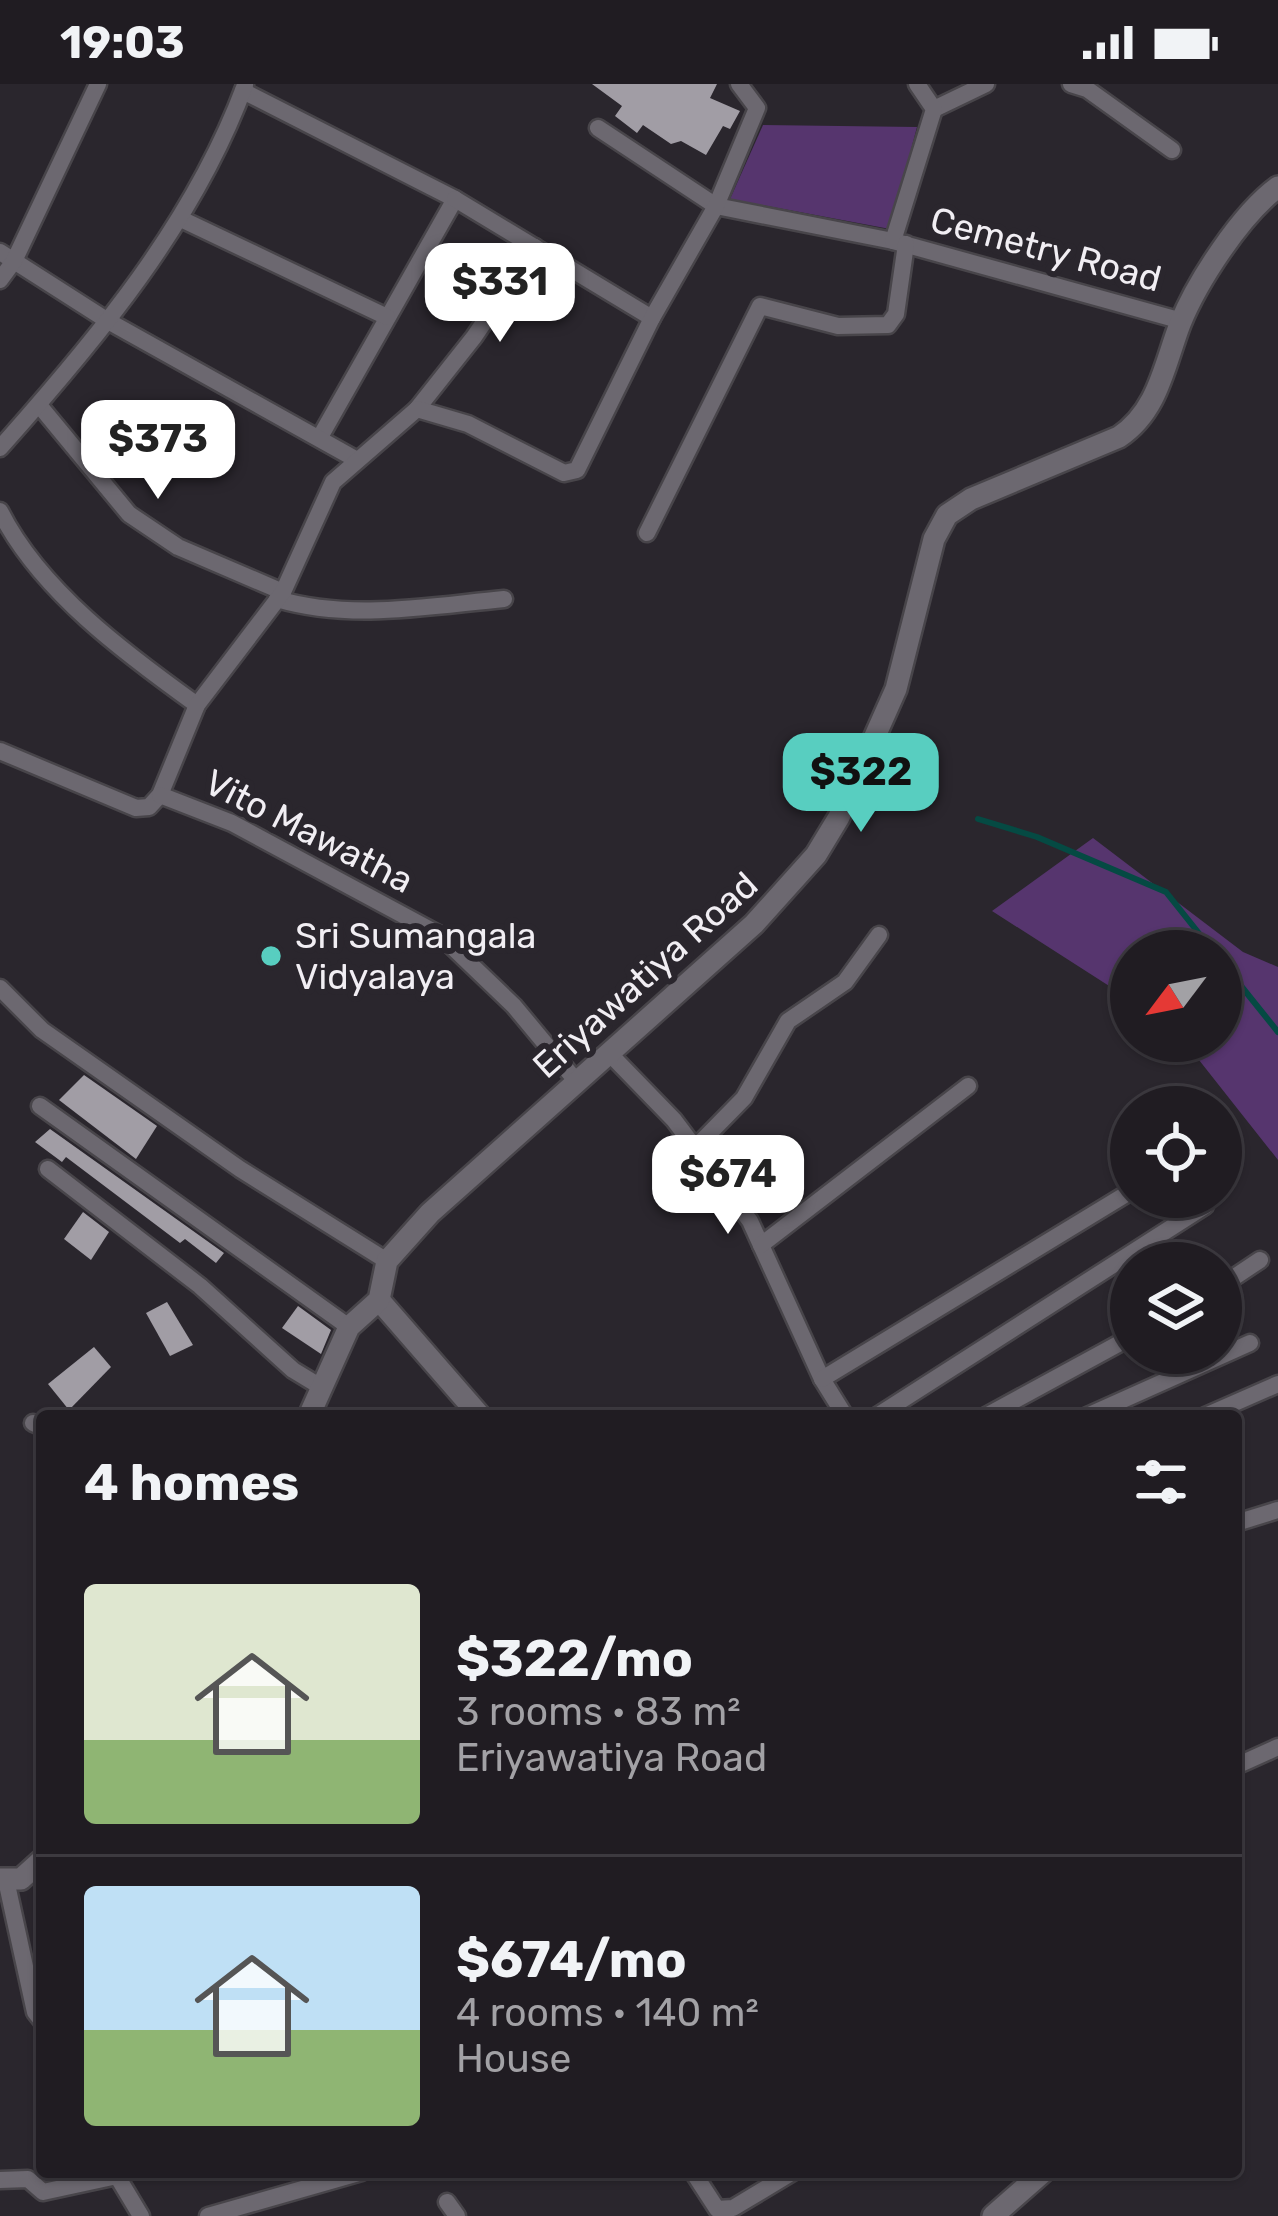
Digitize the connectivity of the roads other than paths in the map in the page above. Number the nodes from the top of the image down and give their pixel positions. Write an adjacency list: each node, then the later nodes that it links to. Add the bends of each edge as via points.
1 (98, 84): 16 (street)
2 (739, 84): 12 (street, via 758,108)
3 (917, 84): 7 (street)
4 (986, 84): 7 (street)
5 (1071, 84): 9 (street)
6 (244, 88): 11 (street); 13 (street)
7 (934, 109): 14 (street, Cemetry Road)
8 (598, 128): 12 (street, Cemetry Road)
9 (1172, 150)
10 (1278, 187): 21 (street, Eriyawatiya Road, via 1204,279)
11 (455, 199): 15 (street); 18 (street)
12 (716, 206): 14 (street, Cemetry Road); 19 (street)
13 (181, 219): 18 (street); 20 (street)
14 (900, 242): 21 (street, Cemetry Road); 28 (street, via 889,325 838,326 760,306)
15 (535, 247): 19 (street); 23 (street)
16 (7, 256): 17 (street); 20 (street)
17 (0, 280)
18 (387, 316): 24 (street)
19 (652, 318): 23 (street, via 577,470 564,473 468,424)
20 (108, 321): 22 (street); 24 (street)
21 (1182, 321): 36 (street, Eriyawatiya Road, via 1138,425 947,515 896,689 816,856 754,924)
22 (39, 405): 25 (street); 29 (street, via 129,514)
23 (417, 409): 26 (street)
24 (320, 437): 26 (street)
25 (0, 448)
26 (357, 460): 29 (street, via 333,482)
27 (0, 511): 31 (street, via 47,576 115,646)
28 (647, 532)
29 (280, 595): 30 (street, via 305,607 366,612); 31 (street)
30 (504, 599)
31 (197, 705): 33 (street)
32 (0, 751): 33 (street, via 136,808)
33 (160, 795): 37 (street, Vito Mawatha, via 232,823 440,935)
34 (879, 935): 40 (street, via 845,982 788,1021 744,1097)
35 (0, 988): 46 (street, via 42,1030)
36 (610, 1054): 37 (street, Eriyawatiya Road); 40 (street)
37 (577, 1082): 46 (street, Eriyawatiya Road)
38 (968, 1086): 44 (street)
39 (40, 1106): 49 (street)
40 (695, 1148): 44 (street)
41 (48, 1169): 54 (street)
42 (1110, 1204): 52 (street)
43 (1185, 1218): 58 (street)
44 (761, 1245): 52 (street)
45 (1260, 1260): 47 (street)
46 (387, 1261): 48 (street)
47 (1242, 1272)
48 (379, 1300): 49 (street); 56 (street)
49 (349, 1327): 54 (street)
50 (1250, 1343): 60 (street)
51 (1110, 1348): 59 (street)
52 (822, 1379): 57 (street)
53 (1278, 1384): 61 (street)
54 (321, 1387): 55 (street)
55 (311, 1410)
56 (475, 1410)
57 (841, 1410)
58 (887, 1410)
59 (997, 1410)
60 (1100, 1410)
61 (1219, 1410)
62 (1278, 1510): 63 (street)
63 (1242, 1521)
64 (1278, 1747): 65 (street)
65 (1242, 1763)
66 (36, 1865): 67 (street, via 21,1879)
67 (3, 1880): 68 (street)
68 (36, 2013)
69 (108, 2178): 75 (street, via 43,2192 28,2179)
70 (118, 2178): 76 (street)
71 (341, 2178): 77 (street)
72 (697, 2178): 73 (street, via 717,2209 734,2208)
73 (784, 2178)
74 (1036, 2178): 78 (street)
75 (0, 2180)
76 (141, 2216)
77 (208, 2216)
78 (993, 2216)

